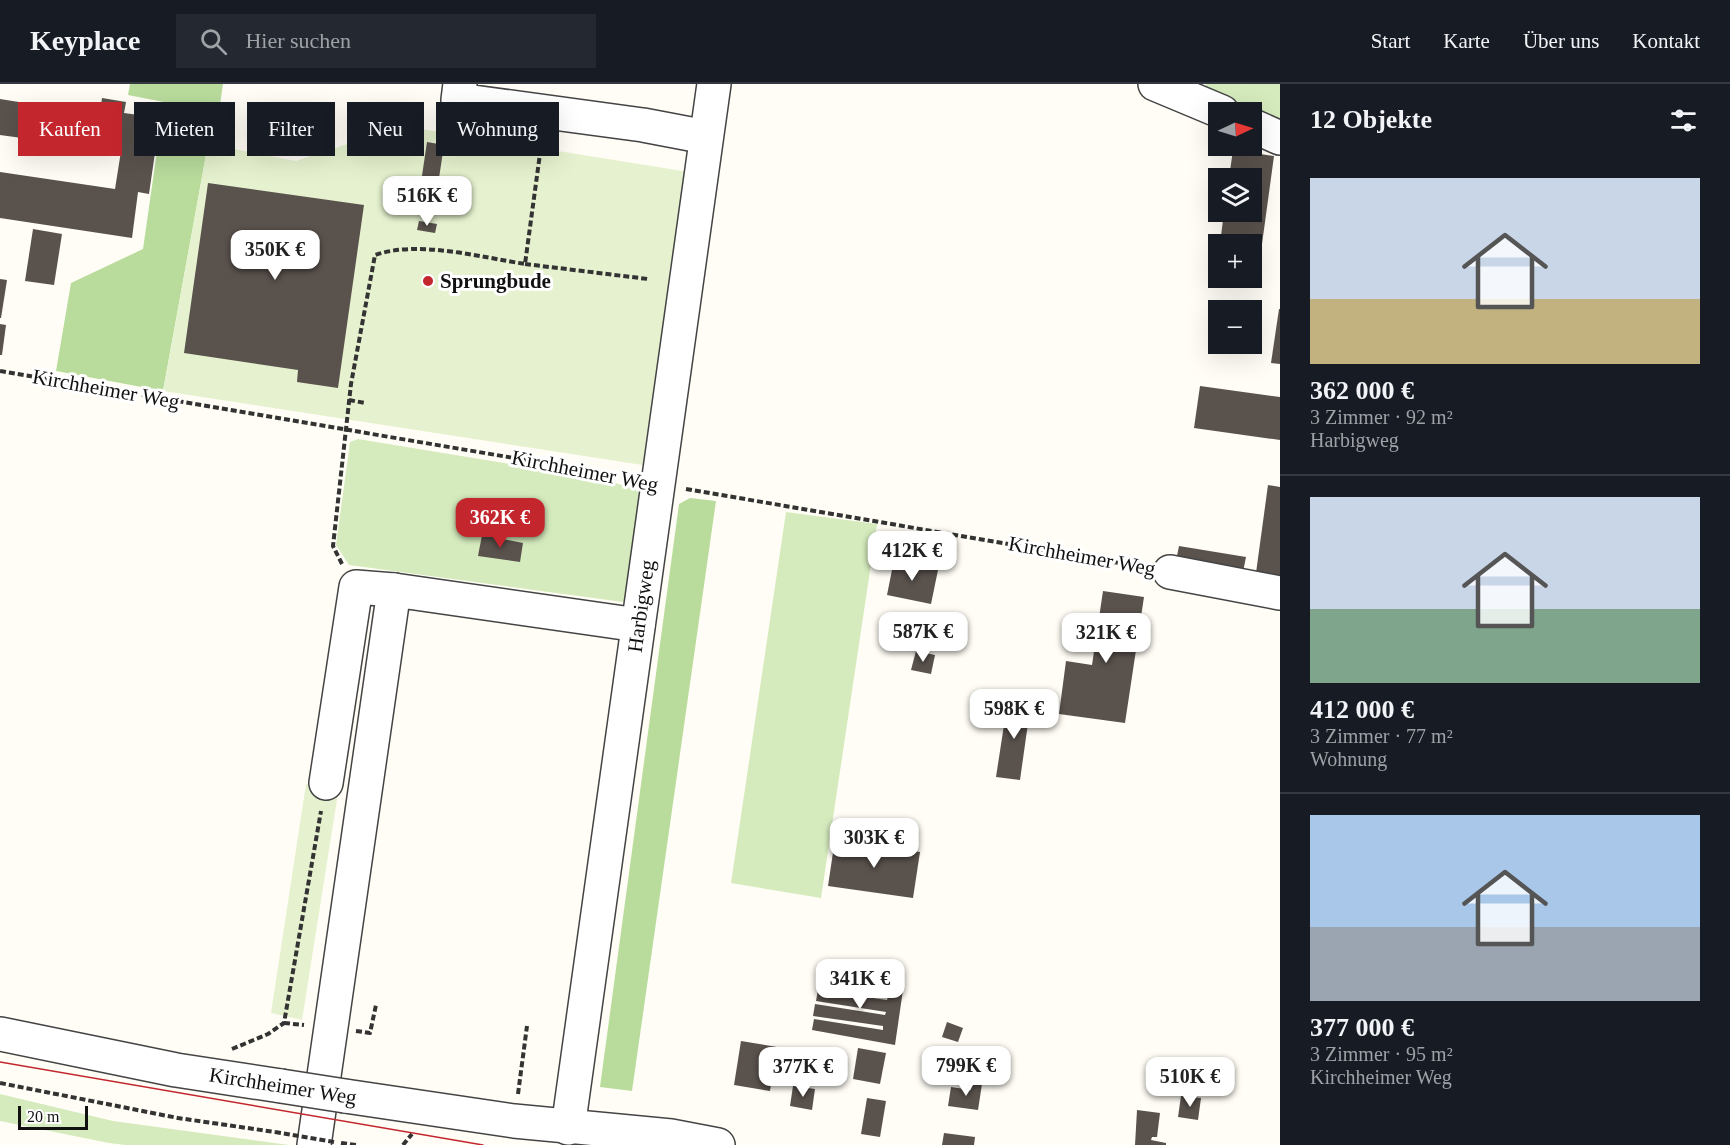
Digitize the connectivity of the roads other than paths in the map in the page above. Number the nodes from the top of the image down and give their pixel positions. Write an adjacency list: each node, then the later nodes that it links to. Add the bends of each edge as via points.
1 (460, 84): 6 (street, via 458,100)
2 (714, 84): 6 (street, Harbigweg)
3 (1155, 84): 4 (street)
4 (1202, 100)
5 (1262, 130): 7 (street)
6 (706, 137): 11 (street, Harbigweg)
7 (1280, 138)
8 (1170, 572): 10 (street)
9 (394, 590): 11 (street); 12 (street, via 356,587); 15 (street)
10 (1280, 593)
11 (638, 625): 14 (street, Harbigweg)
12 (326, 783)
13 (0, 1034): 14 (street, Kirchheimer Weg, bridge, via 176,1070)
14 (568, 1128): 16 (street, Kirchheimer Weg); 17 (street, Kirchheimer Weg, via 671,1136)
15 (324, 1143)
16 (626, 1145)
17 (718, 1145)

